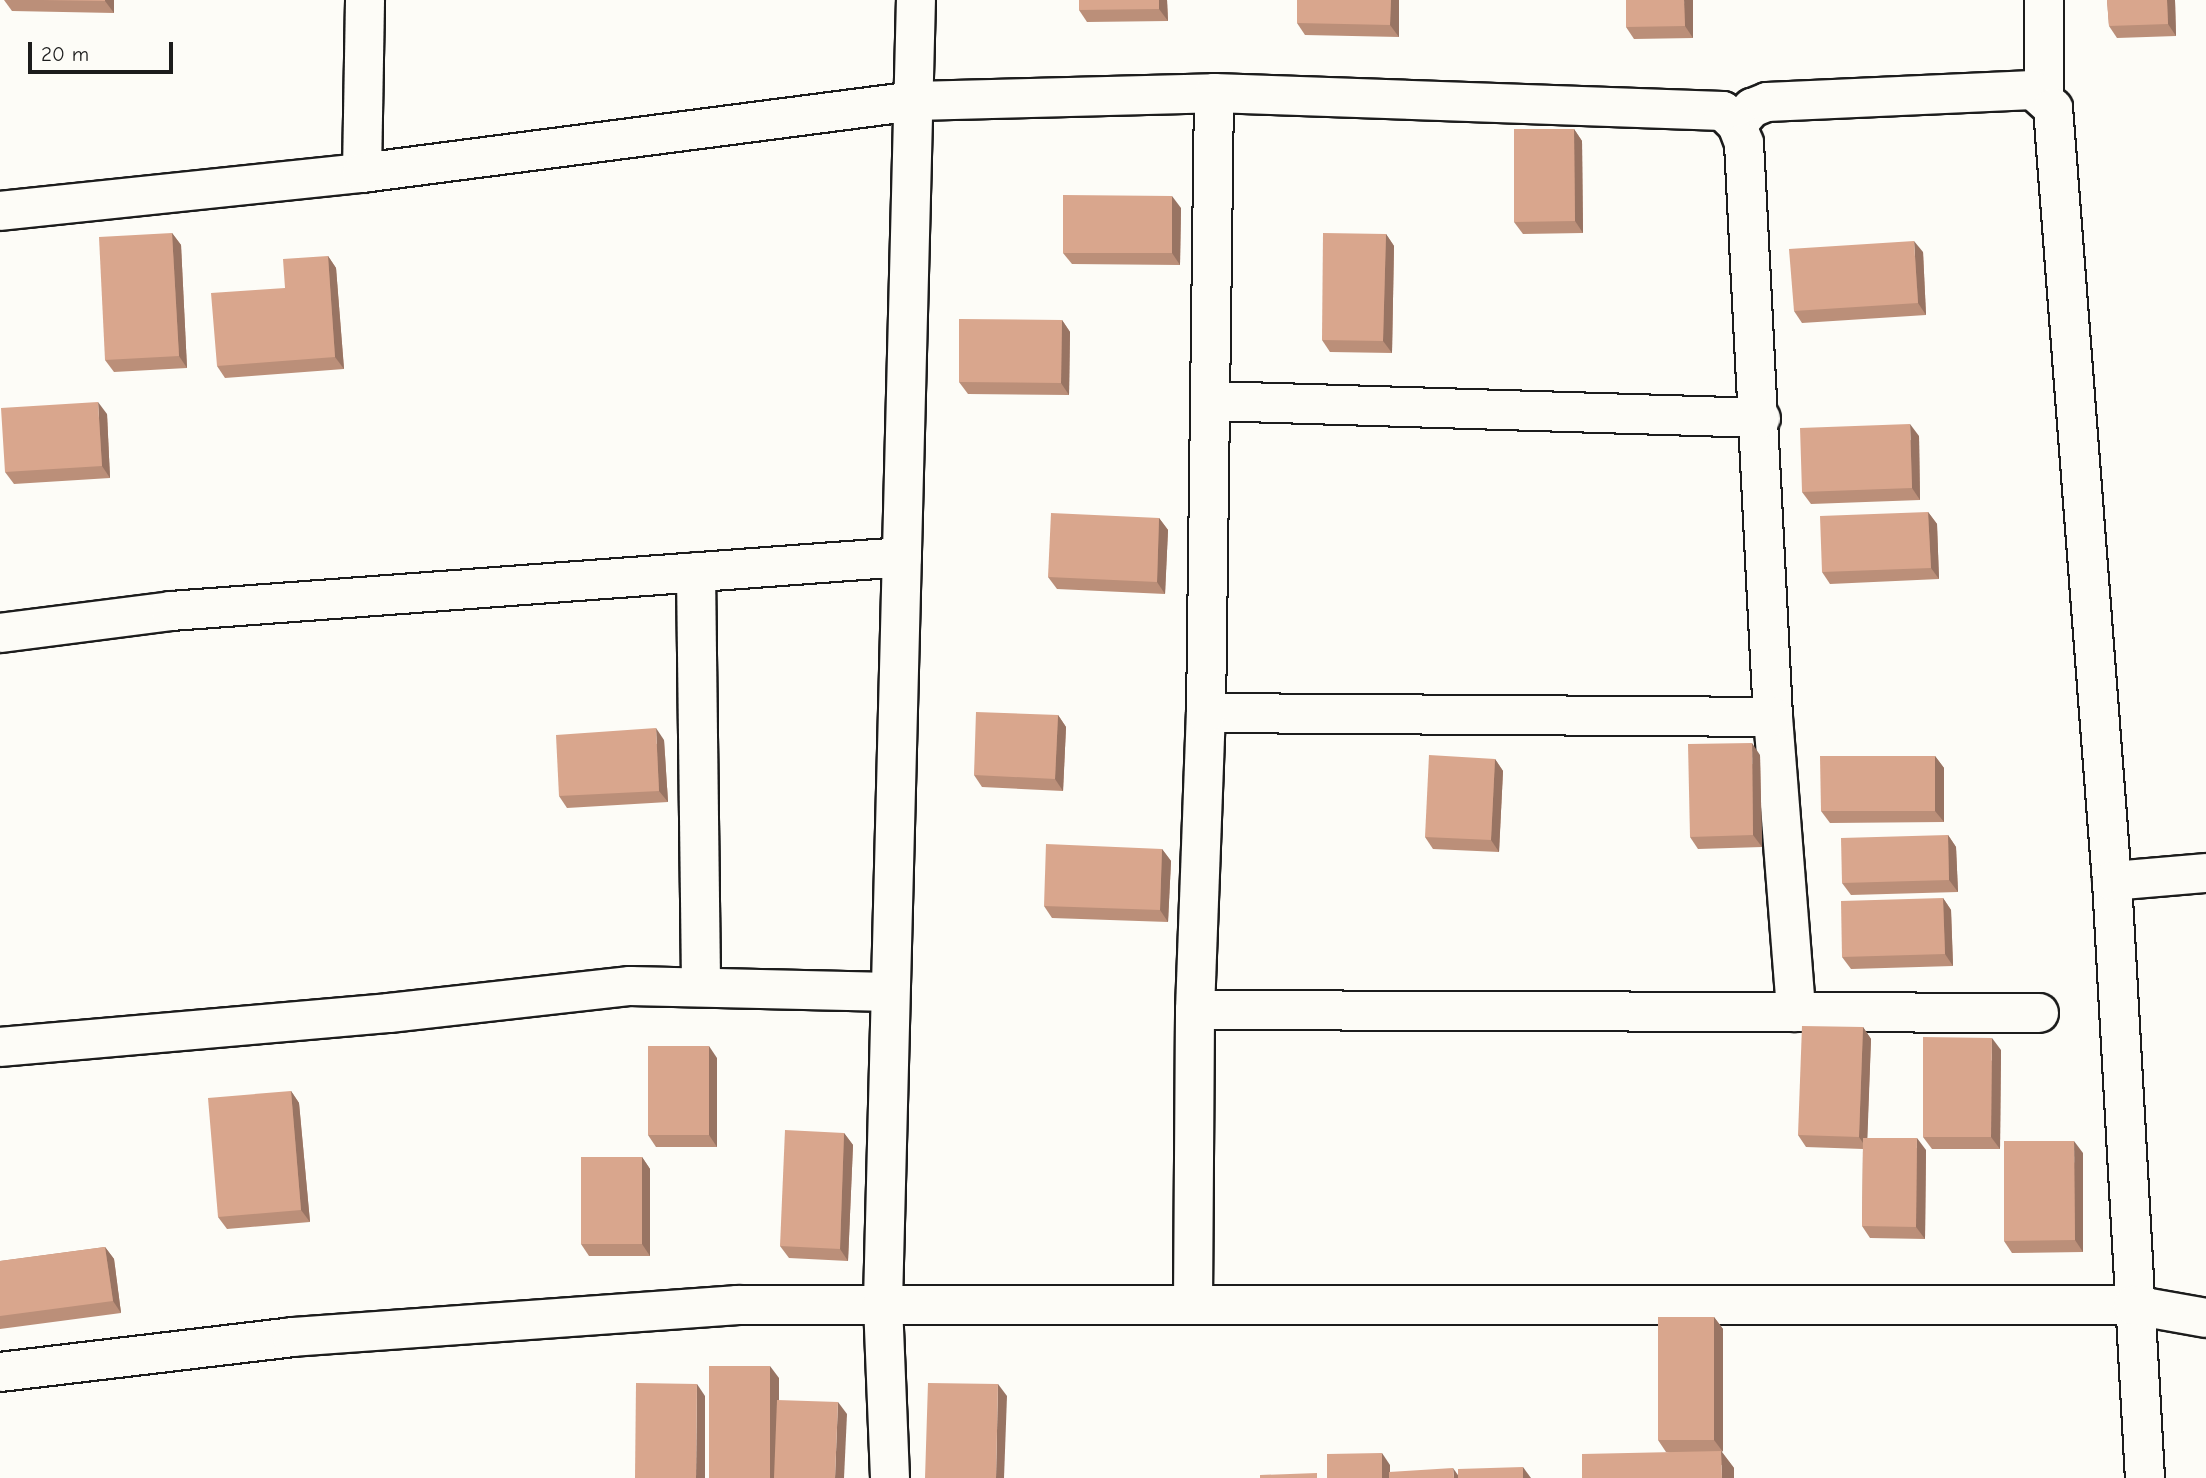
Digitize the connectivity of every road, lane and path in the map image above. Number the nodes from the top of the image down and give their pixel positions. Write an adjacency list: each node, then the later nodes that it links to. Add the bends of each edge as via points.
1 (365, 0): 8 (street)
2 (916, 0): 6 (street)
3 (2045, 0): 5 (street)
4 (1214, 93): 6 (street); 7 (street, via 1723,111); 10 (street)
5 (2044, 96): 7 (street, via 2033,90 1767,102 1752,108); 18 (street, via 2053,108)
6 (915, 101): 8 (street); 12 (street)
7 (1737, 125): 11 (street, via 1744,143)
8 (362, 173): 9 (street)
9 (0, 211)
10 (1212, 401): 11 (street); 15 (street)
11 (1761, 418): 16 (street)
12 (902, 557): 13 (street); 20 (street)
13 (696, 572): 14 (street, via 171,611); 19 (street)
14 (0, 633)
15 (1206, 713): 16 (street); 21 (street)
16 (1773, 717): 22 (street)
17 (2206, 873): 18 (street)
18 (2112, 881): 27 (street)
19 (701, 987): 20 (street); 24 (street, via 630,986 389,1013)
20 (890, 992): 25 (street)
21 (1195, 1010): 22 (street); 26 (street)
22 (1796, 1012): 23 (street)
23 (2039, 1013)
24 (0, 1047)
25 (883, 1302): 26 (street); 29 (street, via 737,1305 292,1337); 30 (street)
26 (1193, 1302): 27 (street)
27 (2133, 1305): 28 (street); 31 (street)
28 (2206, 1318)
29 (0, 1372)
30 (890, 1478)
31 (2145, 1478)

